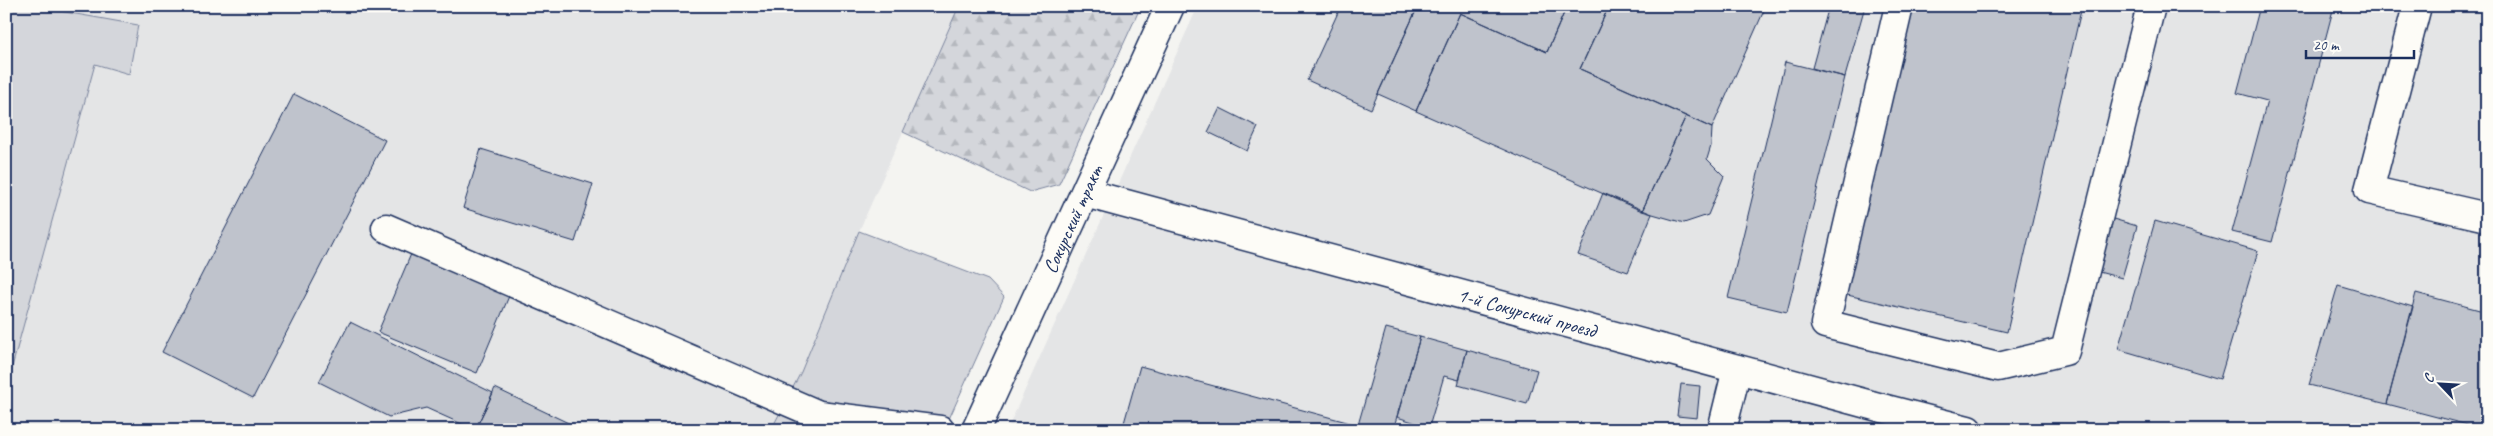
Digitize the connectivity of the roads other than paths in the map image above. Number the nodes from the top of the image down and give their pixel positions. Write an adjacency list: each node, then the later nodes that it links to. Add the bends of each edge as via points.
1 (1170, 6): 5 (street, Сокурский тракт)
2 (1899, 6): 3 (street, via 1825,324 1998,367 2065,351)
3 (2152, 6)
4 (2417, 6): 6 (street, via 2369,190)
5 (1085, 193): 8 (street, 1-й Сокурский проезд); 10 (street, Сокурский тракт)
6 (2487, 217)
7 (386, 228): 9 (street, via 819,415)
8 (1737, 369): 11 (street); 12 (street, 1-й Сокурский проезд)
9 (940, 430)
10 (976, 430)
11 (1722, 430)
12 (1968, 430)

